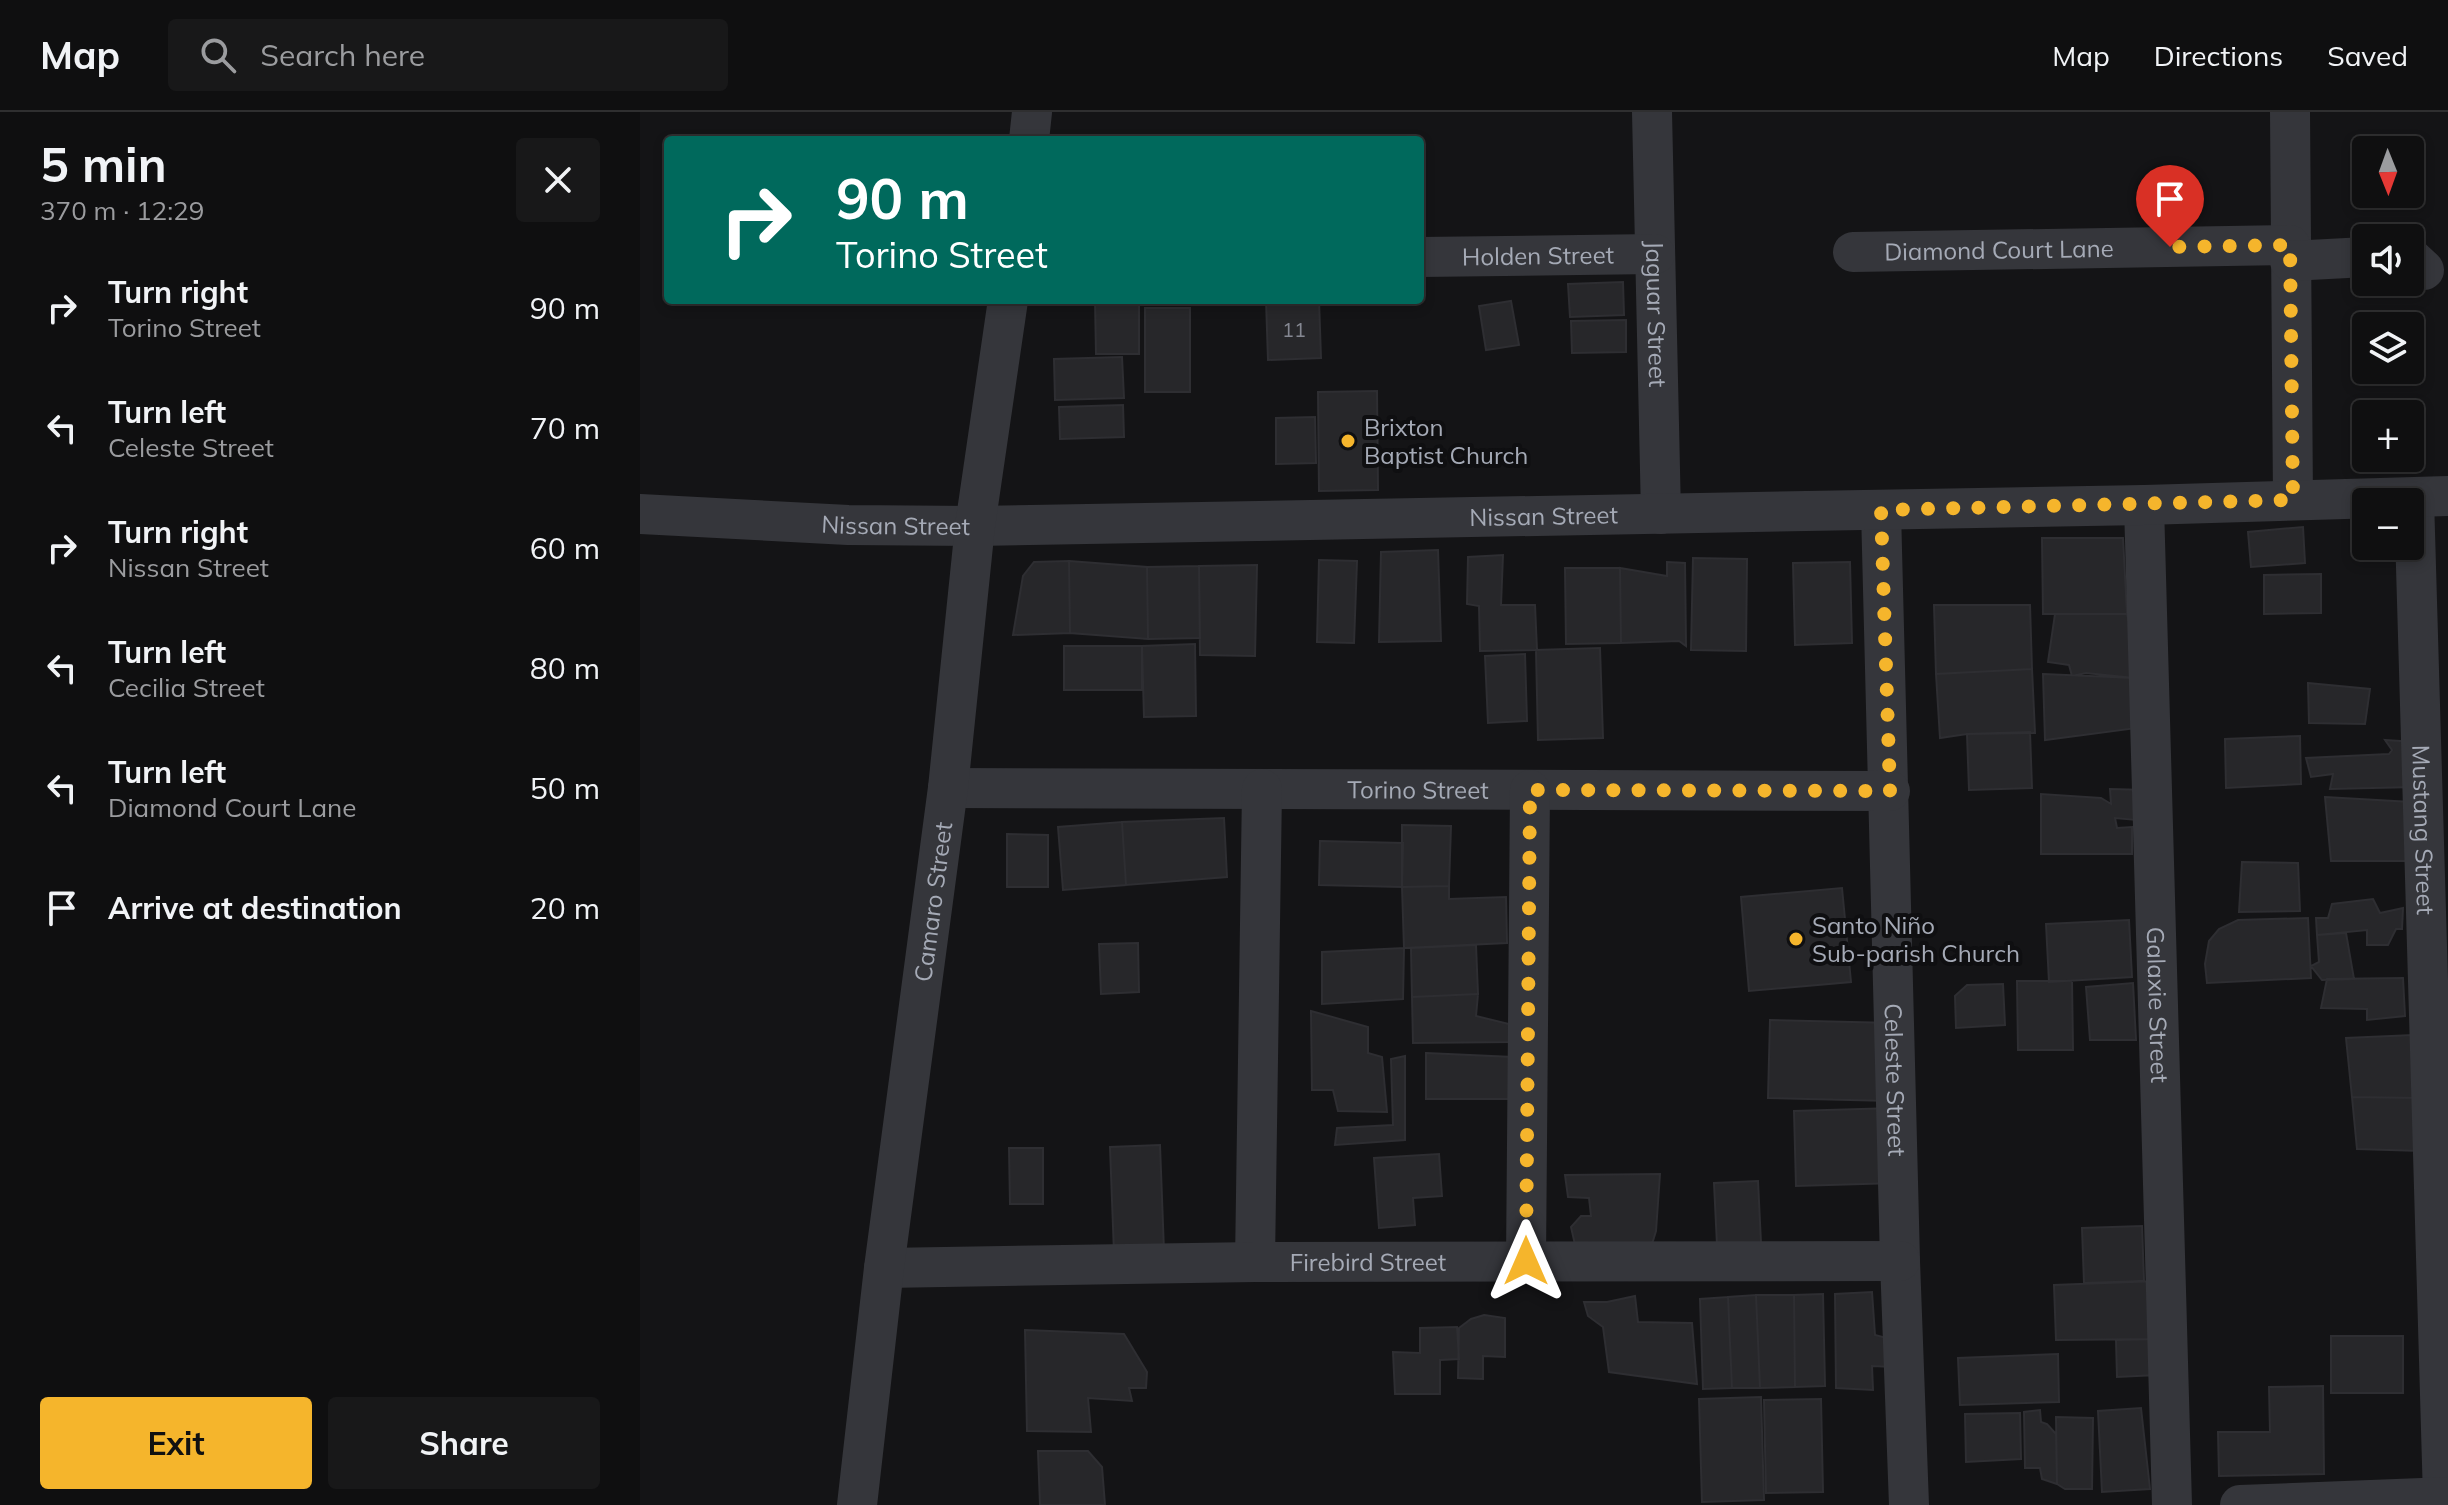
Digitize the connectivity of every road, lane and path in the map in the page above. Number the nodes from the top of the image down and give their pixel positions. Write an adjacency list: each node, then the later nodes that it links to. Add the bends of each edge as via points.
1 (1032, 112): 4 (street)
2 (1652, 112): 7 (street, Jaguar Street)
3 (2290, 112): 6 (street)
4 (1029, 136)
5 (1853, 252): 6 (street, Diamond Court Lane)
6 (2290, 253): 8 (street, Diamond Court Lane); 12 (street)
7 (1655, 254): 9 (street, Holden Street); 16 (street, Jaguar Street)
8 (2352, 256)
9 (1424, 257)
10 (1007, 304): 17 (street, Camaro Street)
11 (2431, 497): 12 (street, Nissan Street); 26 (street, Mustang Street)
12 (2293, 500): 13 (street, Nissan Street)
13 (2144, 505): 14 (street, Nissan Street); 29 (street, Galaxie Street)
14 (1881, 510): 16 (street, Nissan Street); 21 (street, Celeste Street)
15 (640, 514): 17 (street, Nissan Street)
16 (1661, 514): 17 (street, Nissan Street)
17 (975, 526): 18 (street, Camaro Street)
18 (948, 788): 19 (street, Torino Street); 25 (street, Camaro Street)
19 (1262, 789): 20 (street, Torino Street); 24 (street)
20 (1530, 790): 21 (street, Torino Street); 22 (street)
21 (1890, 791): 23 (street, Celeste Street)
22 (1526, 1261): 23 (street, Firebird Street); 24 (street, Firebird Street)
23 (1900, 1261): 28 (street, Celeste Street)
24 (1255, 1262): 25 (street, Firebird Street)
25 (884, 1268): 27 (street, Camaro Street)
26 (2446, 1498): 30 (street)
27 (857, 1505)
28 (1909, 1505)
29 (2172, 1505)
30 (2240, 1505)

